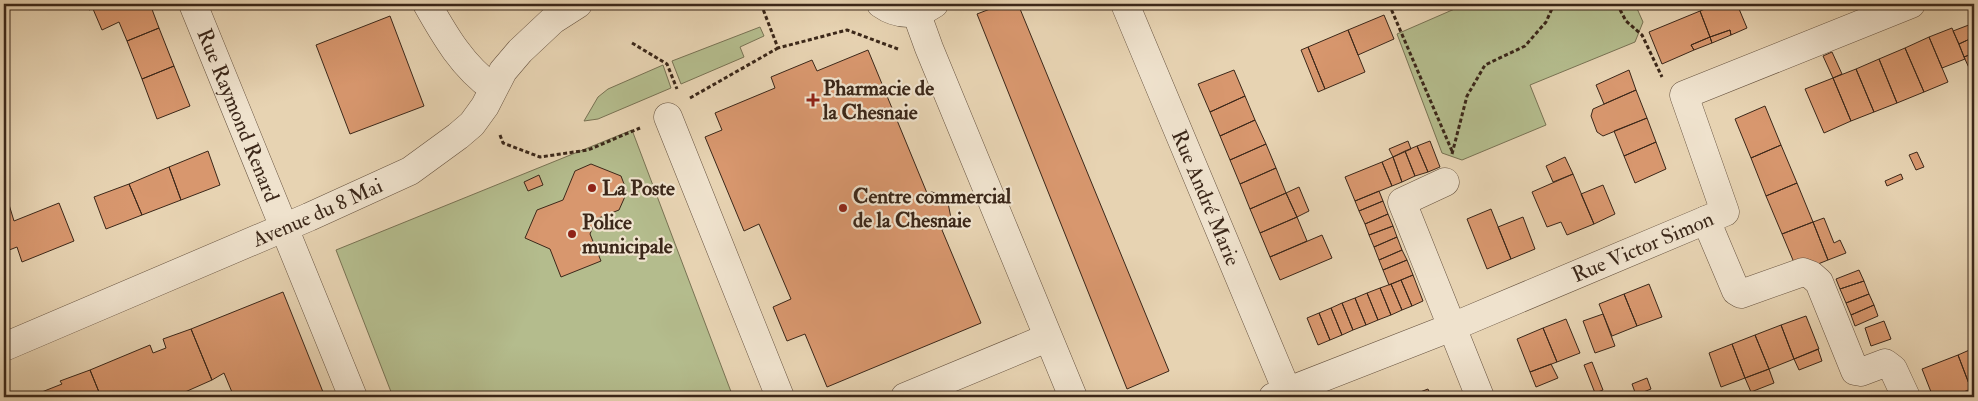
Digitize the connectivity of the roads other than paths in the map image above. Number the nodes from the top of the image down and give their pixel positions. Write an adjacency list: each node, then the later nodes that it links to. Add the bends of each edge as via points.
1 (193, 4): 12 (street, Rue Raymond Renard)
2 (427, 4): 8 (street, via 447,40)
3 (578, 4): 8 (street, Avenue du 8 Mai, via 535,34 503,71)
4 (881, 4): 7 (street, via 901,13)
5 (1125, 4): 16 (street, Rue André Marie)
6 (1911, 4): 11 (street, Rue Victor Simon, via 1684,95 1725,212)
7 (925, 8): 14 (street, via 929,48)
8 (493, 88): 12 (street, Avenue du 8 Mai, via 472,124 410,171)
9 (674, 106): 18 (street)
10 (1446, 182): 13 (street, via 1402,202)
11 (1706, 220): 13 (street, Rue Victor Simon); 22 (street, via 1736,291 1741,294 1804,272 1811,275 1819,282 1855,371 1886,363 1893,369)
12 (284, 227): 15 (street, Avenue du 8 Mai); 17 (street, Rue Raymond Renard)
13 (1452, 327): 16 (street, Rue Victor Simon); 21 (street)
14 (1047, 338): 19 (street); 20 (street)
15 (4, 348)
16 (1280, 394)
17 (352, 397)
18 (780, 397)
19 (905, 397)
20 (1072, 397)
21 (1480, 397)
22 (1906, 397)

